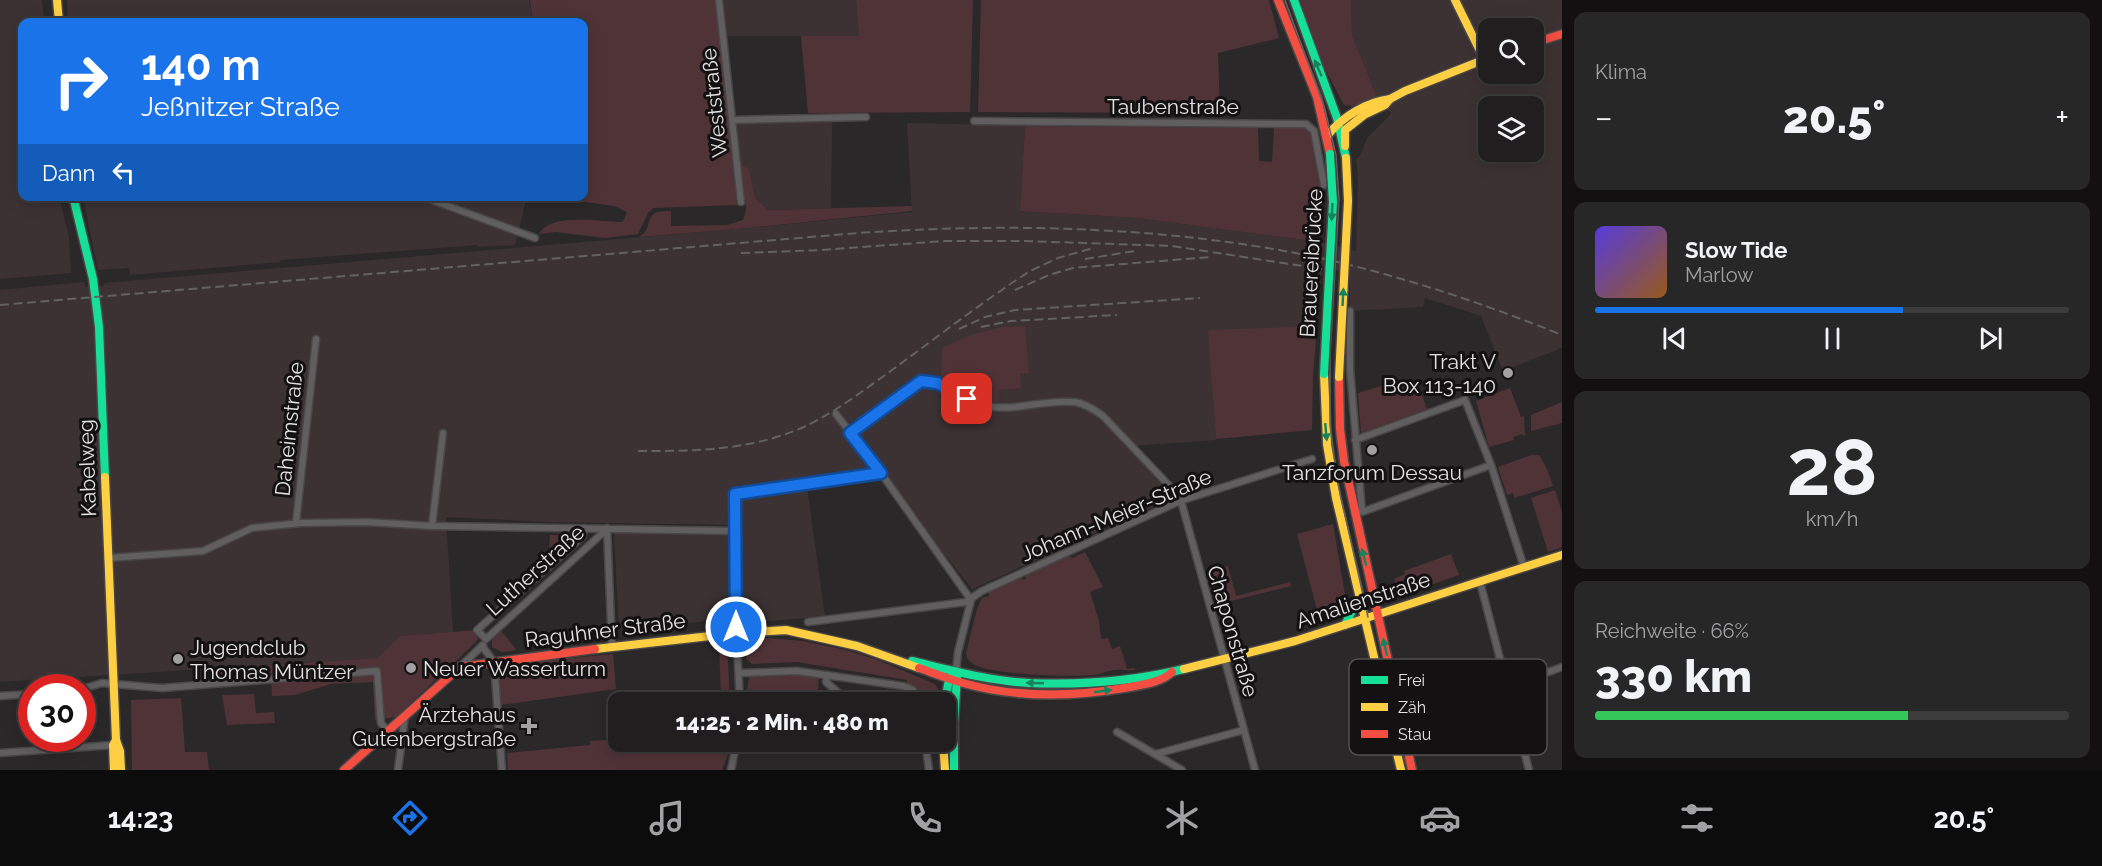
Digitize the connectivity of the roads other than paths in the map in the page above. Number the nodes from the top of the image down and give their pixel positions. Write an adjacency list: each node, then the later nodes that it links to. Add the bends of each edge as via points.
1 (57, 0): 6 (main road)
2 (719, 0): 13 (street, Weststraße)
3 (1278, 0): 16 (main road, Brauereibrücke, via 1313,87)
4 (1294, 0): 15 (main road, Brauereibrücke, one-way to 4)
5 (1455, 0): 9 (main road)
6 (59, 18)
7 (1562, 34): 8 (main road)
8 (1544, 40)
9 (1478, 44)
10 (1478, 62): 11 (main road)
11 (1390, 99): 15 (main road); 17 (main road, via 1350,124 1344,132)
12 (866, 117): 13 (street)
13 (733, 120): 21 (street, Weststraße)
14 (974, 121): 18 (street, Taubenstraße, via 1306,124 1314,131)
15 (1338, 123): 16 (main road); 17 (main road, Brauereibrücke)
16 (1327, 136): 42 (main road, Brauereibrücke, one-way to 42, bridge, via 1333,202 1325,426)
17 (1344, 146): 44 (main road, Brauereibrücke, one-way to 17, bridge, via 1340,429 1348,201)
18 (1324, 185)
19 (74, 201): 39 (main road, Kabelweg, via 98,311)
20 (435, 201): 22 (street)
21 (741, 202)
22 (535, 238)
23 (1350, 311): 28 (street)
24 (316, 339): 33 (street, Daheimstraße)
25 (836, 414): 27 (street)
26 (443, 433): 34 (street)
27 (850, 433): 31 (street); 32 (street, via 921,381 937,383 984,406 998,408 1075,402 1103,416)
28 (1355, 440): 30 (street, via 1465,400); 30 (street, via 1362,512)
29 (1312, 459): 32 (street, Johann-Meier-Straße)
30 (1491, 465): 40 (street)
31 (881, 473): 37 (street, via 735,494); 43 (street)
32 (1180, 501): 43 (street, Johann-Meier-Straße, via 986,589); 53 (street, Chaponstraße)
33 (296, 523): 34 (street, Daheimstraße); 39 (street, Daheimstraße, via 252,528 203,550)
34 (432, 526): 35 (street, Daheimstraße)
35 (585, 528): 36 (street, Daheimstraße); 49 (street, Lutherstraße, via 582,537 477,630)
36 (608, 528): 37 (street, Daheimstraße); 49 (street, Lutherstraße); 51 (street)
37 (736, 531): 48 (street)
38 (1562, 555): 40 (main road, Amalienstraße)
39 (109, 558): 68 (main road, Kabelweg)
40 (1524, 567): 41 (main road, Amalienstraße)
41 (1480, 582): 44 (main road, Amalienstraße); 56 (street)
42 (1358, 597): 45 (main road, Brauereibrücke); 47 (main road)
43 (971, 600): 46 (street); 60 (street)
44 (1377, 614): 45 (main road, Amalienstraße); 55 (main road, Brauereibrücke, one-way to 44)
45 (1364, 619): 47 (main road, Amalienstraße); 54 (main road, Brauereibrücke)
46 (808, 622)
47 (1344, 625): 53 (main road, Amalienstraße)
48 (737, 633): 51 (main road, Raguhner Straße); 52 (main road, Raguhner Straße, via 789,631); 63 (street)
49 (486, 639): 50 (street, Lutherstraße)
50 (482, 646): 57 (street); 58 (street, Lutherstraße)
51 (612, 647): 57 (main road, Raguhner Straße)
52 (894, 657): 60 (main road, Raguhner Straße); 65 (main road, Raguhner Straße)
53 (1226, 658): 61 (main road, Amalienstraße); 77 (street, Chaponstraße)
54 (1374, 659)
55 (1387, 659)
56 (1500, 659)
57 (494, 662): 58 (main road, Raguhner Straße); 92 (street)
58 (460, 667): 75 (main road, Lutherstraße)
59 (1562, 667): 62 (street)
60 (956, 671): 61 (main road, Amalienstraße, one-way to 60, via 1072,684 1007,681); 65 (main road); 66 (main road)
61 (1172, 672): 66 (main road, Amalienstraße, one-way to 61, via 1011,693 1071,694 1143,684 1166,678)
62 (1547, 672)
63 (739, 673): 64 (street, via 790,670); 69 (street)
64 (827, 675): 70 (street, via 826,682); 71 (street, via 909,687)
65 (949, 679): 66 (main road, Amalienstraße); 72 (main road)
66 (958, 682): 96 (main road)
67 (96, 684): 68 (street)
68 (114, 684): 76 (street, via 162,688 377,671 381,723); 79 (main road, Kabelweg)
69 (740, 692)
70 (837, 692)
71 (915, 692)
72 (947, 692)
73 (18, 694): 74 (street)
74 (0, 696)
75 (405, 715): 76 (main road, Lutherstraße); 91 (street)
76 (387, 730): 90 (main road, Lutherstraße)
77 (1244, 730): 84 (street); 98 (street, Chaponstraße)
78 (1118, 732): 84 (street)
79 (115, 743): 83 (street); 88 (main road, Kabelweg); 89 (main road, Kabelweg, via 120,751)
80 (735, 752): 93 (street)
81 (927, 752): 94 (street)
82 (944, 752): 95 (main road)
83 (0, 753)
84 (1156, 754): 97 (street)
85 (1397, 755): 99 (main road, Brauereibrücke)
86 (1409, 755): 100 (main road, Brauereibrücke, one-way to 86)
87 (1525, 755): 101 (street)
88 (114, 770)
89 (121, 770)
90 (344, 770)
91 (398, 770)
92 (502, 770)
93 (731, 770)
94 (929, 770)
95 (945, 770)
96 (954, 770)
97 (1182, 770)
98 (1255, 770)
99 (1401, 770)
100 (1412, 770)
101 (1529, 770)

